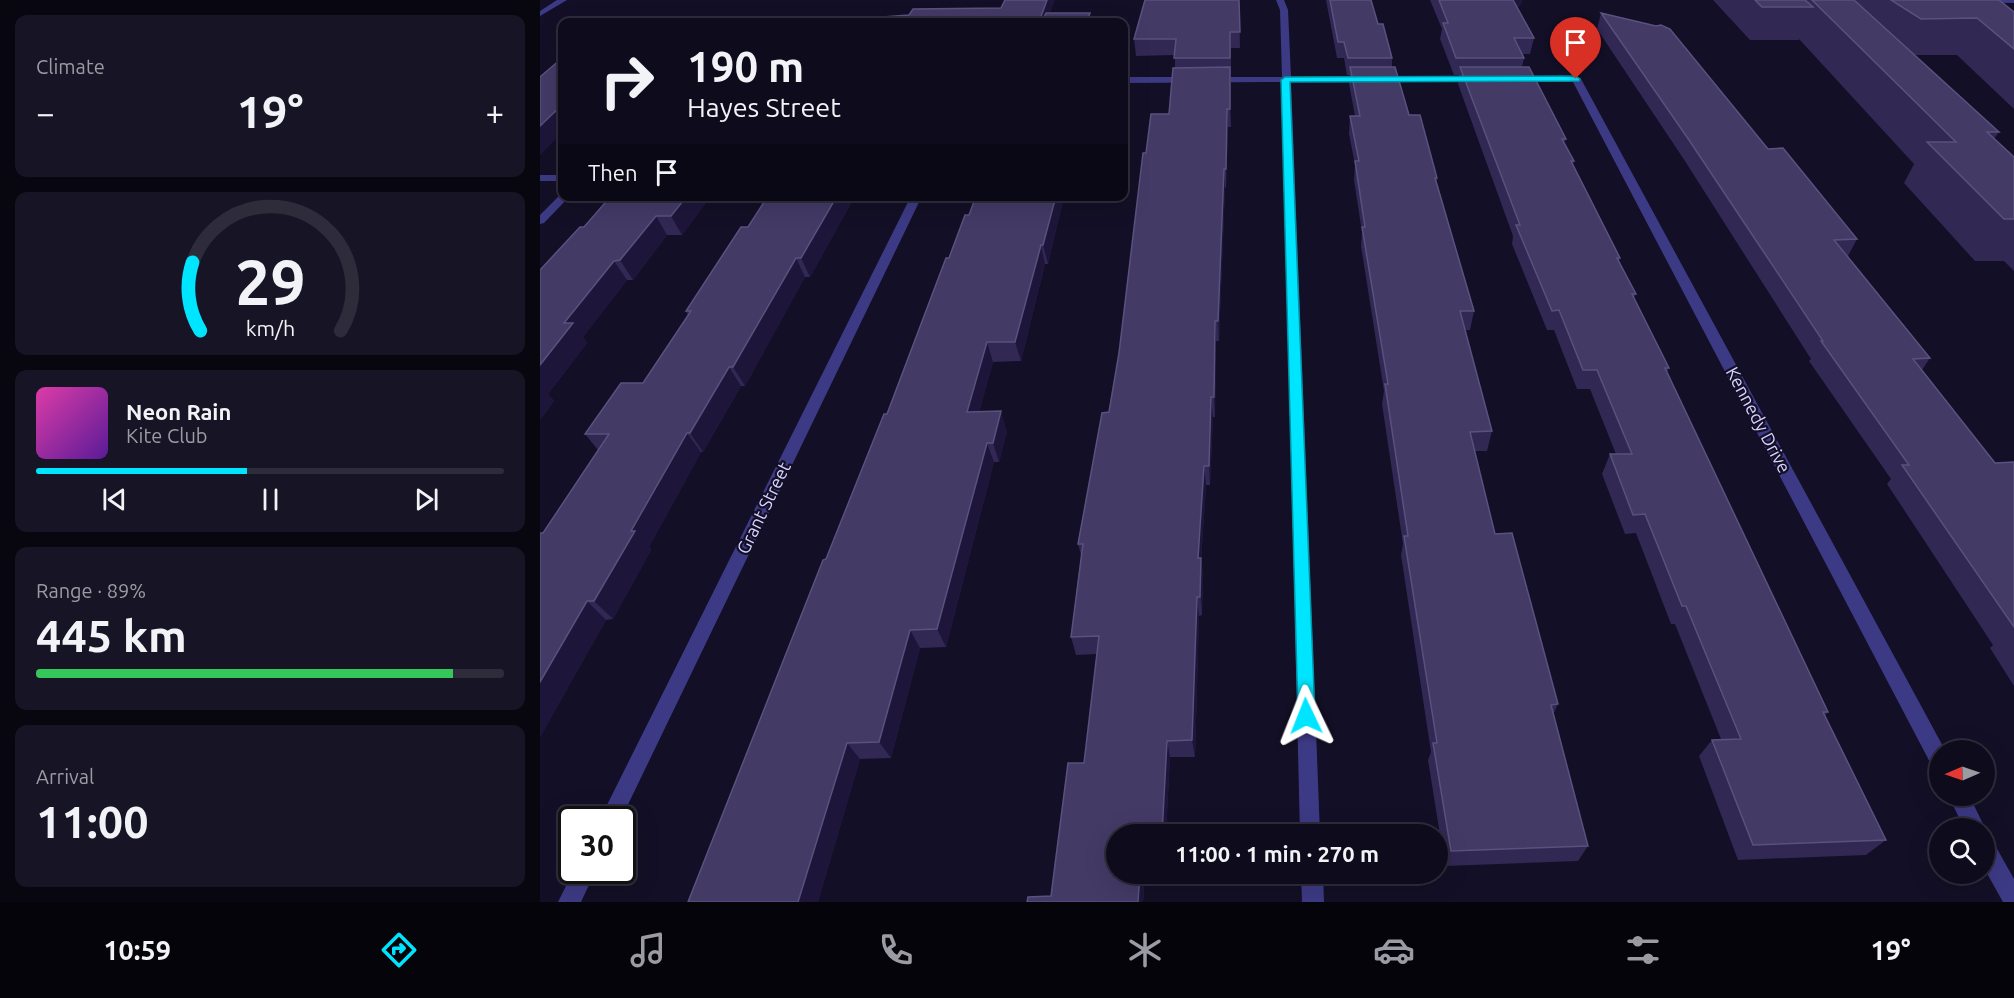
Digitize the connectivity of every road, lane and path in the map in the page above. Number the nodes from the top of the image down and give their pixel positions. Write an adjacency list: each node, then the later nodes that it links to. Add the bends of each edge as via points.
1 (563, 0): 7 (street)
2 (1280, 0): 11 (street, via 1284,10)
3 (1941, 0): 4 (street)
4 (1954, 0): 5 (street)
5 (1991, 0): 6 (street)
6 (2014, 1)
7 (540, 14)
8 (1483, 79): 11 (street)
9 (1506, 79): 17 (street, Kennedy Drive, via 1576,79)
10 (1128, 80): 11 (street)
11 (1285, 80): 19 (street)
12 (540, 178): 13 (street)
13 (558, 178)
14 (560, 201): 16 (street)
15 (915, 201): 18 (street, Grant Street)
16 (540, 221)
17 (1929, 740)
18 (616, 806)
19 (1310, 824)
20 (1995, 866): 23 (street)
21 (578, 884): 24 (street)
22 (1312, 884): 25 (street)
23 (2014, 901)
24 (569, 902)
25 (1313, 902)

